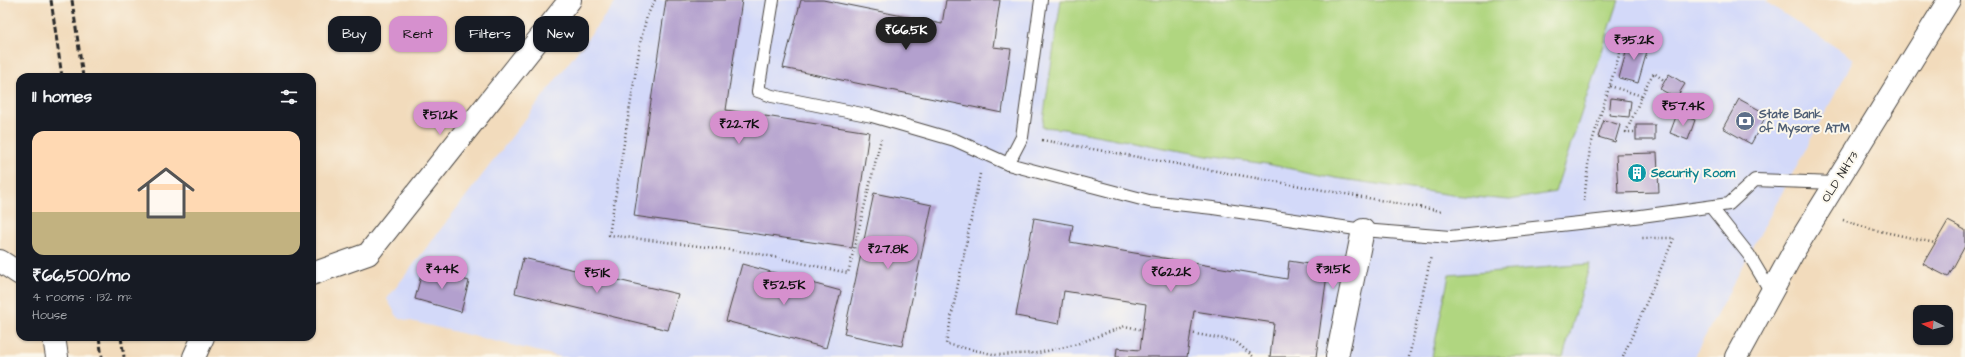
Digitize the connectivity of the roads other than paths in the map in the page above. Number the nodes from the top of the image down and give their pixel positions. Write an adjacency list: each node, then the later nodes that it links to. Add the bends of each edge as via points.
1 (570, 0): 11 (street, via 368,254)
2 (773, 0): 5 (lane, via 758,91 885,120 955,140)
3 (1042, 0): 5 (lane, via 1022,137)
4 (1949, 0): 6 (street, OLD NH73)
5 (1008, 164): 8 (lane, via 1149,202 1213,208)
6 (1836, 184): 7 (lane, via 1755,180 1729,204); 12 (street, OLD NH73)
7 (1711, 207): 8 (lane, via 1450,237); 12 (lane, via 1749,255)
8 (1363, 230): 17 (street)
9 (0, 261): 10 (street)
10 (16, 271)
11 (316, 273)
12 (1771, 292): 18 (street, OLD NH73)
13 (55, 341): 15 (street)
14 (201, 341): 16 (street)
15 (57, 357)
16 (194, 357)
17 (1337, 357)
18 (1736, 357)

